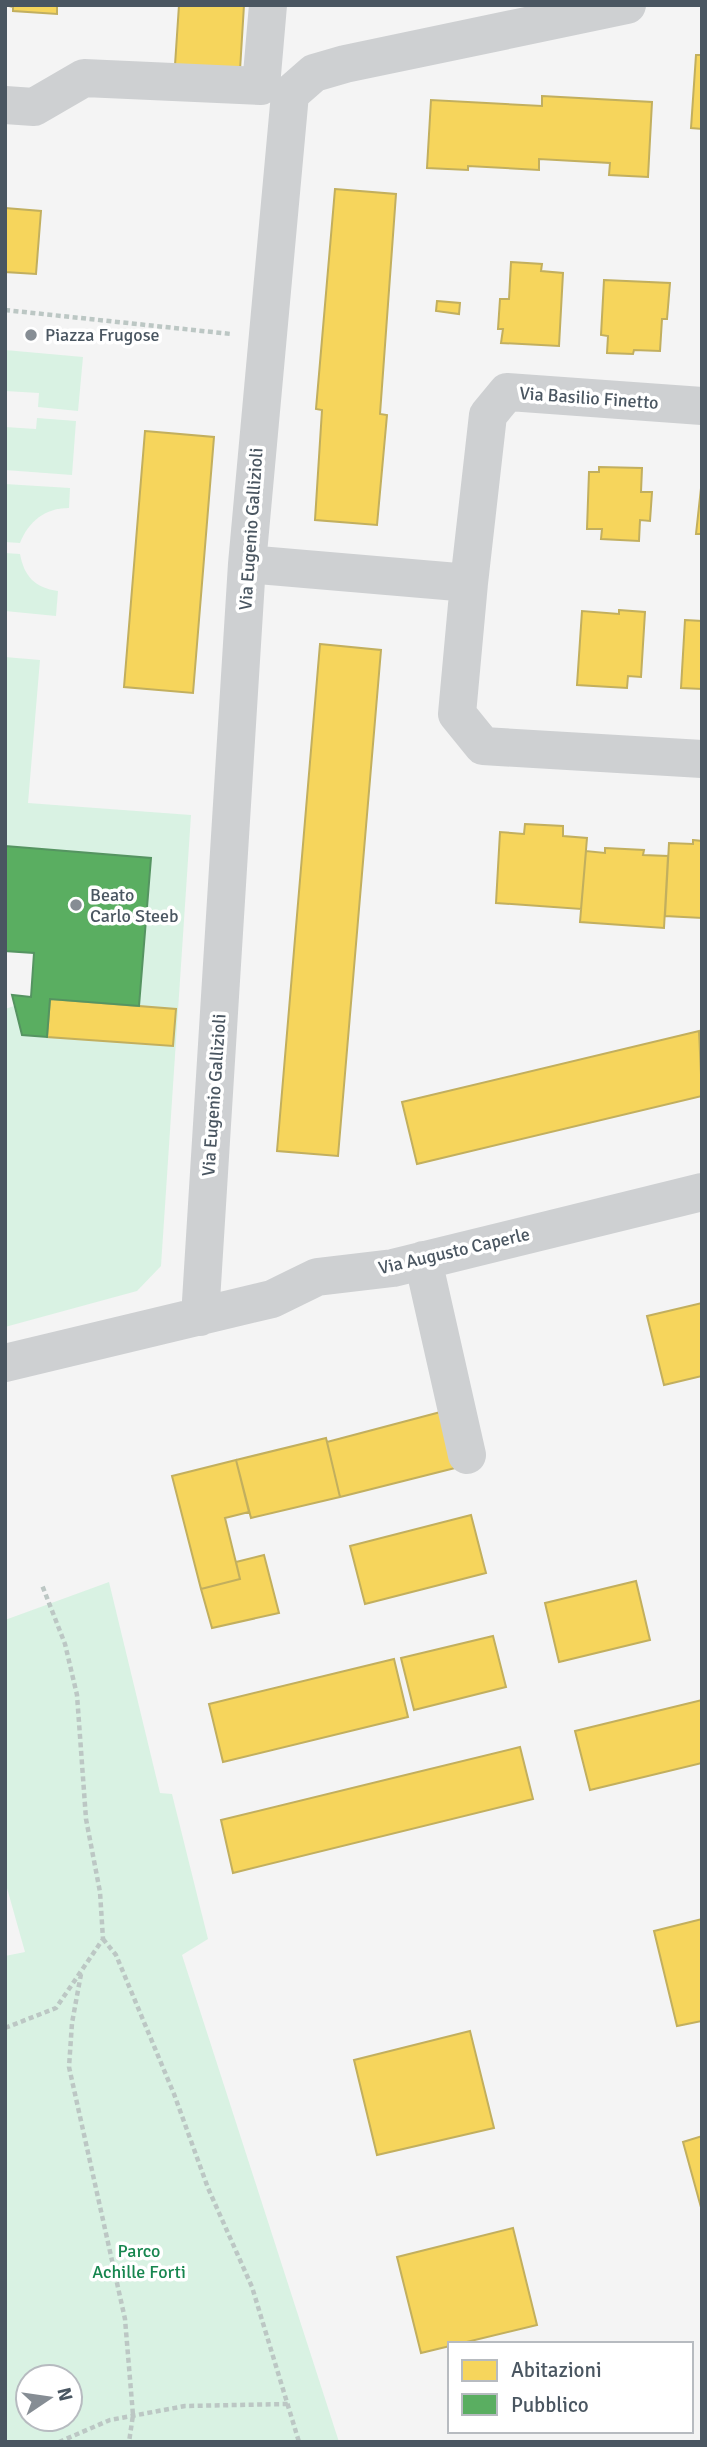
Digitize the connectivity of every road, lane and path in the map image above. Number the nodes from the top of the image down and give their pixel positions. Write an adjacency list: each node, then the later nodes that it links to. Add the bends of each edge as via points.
1 (268, 5): 3 (street, Via Eugenio Gallizioli)
2 (627, 5): 3 (street, via 345,64)
3 (276, 90): 4 (street, via 84,78); 6 (street, Via Eugenio Gallizioli)
4 (20, 106)
5 (5, 310): 6 (path)
6 (267, 338): 8 (street, Via Eugenio Gallizioli)
7 (702, 406): 9 (street, Via Basilio Finetto, via 507,392 488,415)
8 (247, 564): 9 (street); 13 (street, Via Eugenio Gallizioli)
9 (469, 583): 10 (street, Via Basilio Finetto, via 457,714 483,746)
10 (702, 759)
11 (702, 1192): 12 (street, Via Augusto Caperle)
12 (423, 1260): 13 (street, Via Augusto Caperle, via 317,1277 272,1299); 15 (street)
13 (200, 1317): 14 (street, Via Augusto Caperle)
14 (5, 1363)
15 (467, 1455)
16 (43, 1585): 17 (path, via 65,1644 77,1695 86,1819 100,1892)
17 (103, 1940): 18 (path); 20 (path, via 117,1955 252,2287)
18 (82, 1970): 19 (path, via 56,2008); 21 (path, via 69,2067 125,2319)
19 (5, 2028)
20 (288, 2404): 21 (path, via 185,2406); 24 (path)
21 (133, 2415): 22 (path); 23 (path)
22 (59, 2442)
23 (129, 2442)
24 (299, 2442)

